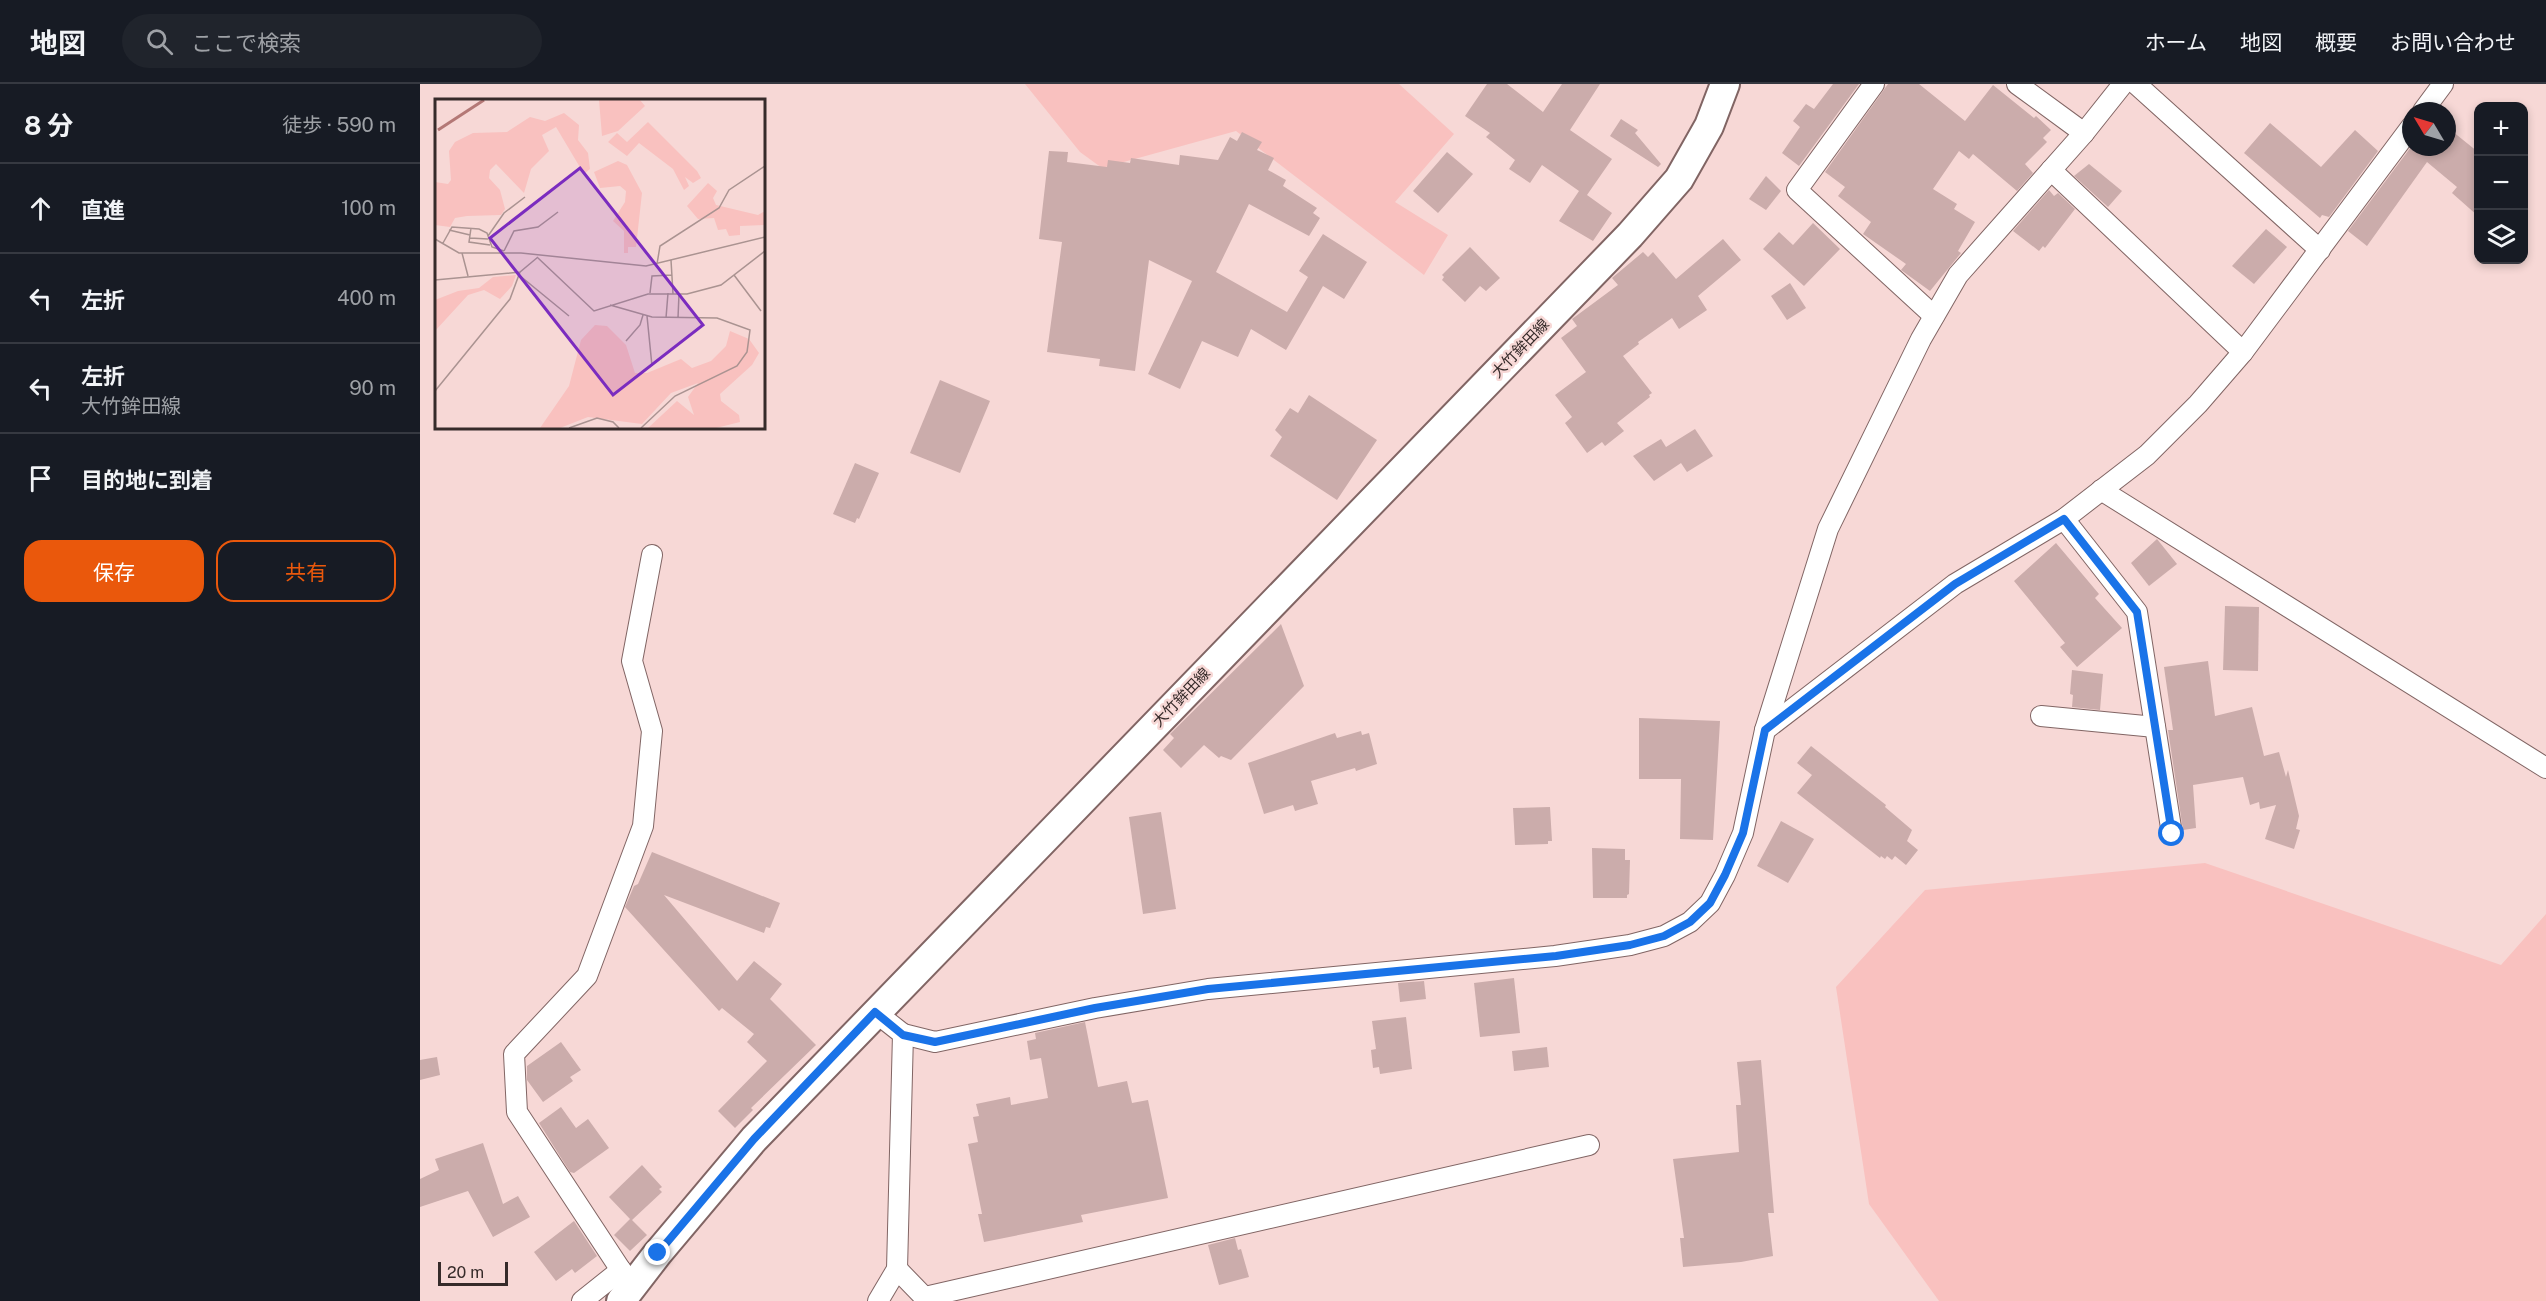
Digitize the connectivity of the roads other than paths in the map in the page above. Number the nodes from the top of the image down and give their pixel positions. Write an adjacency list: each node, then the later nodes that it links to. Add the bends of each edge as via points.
1 (1725, 84): 22 (main road, 大竹鉾田線, via 1709,126 1679,179 1630,235)
2 (1874, 84): 12 (street, via 1797,190)
3 (2017, 84): 8 (street)
4 (2123, 84): 8 (street)
5 (2136, 84): 11 (street)
6 (2443, 84): 7 (street)
7 (2430, 102)
8 (2084, 133): 10 (street)
9 (2402, 139): 11 (street)
10 (2051, 170): 12 (street, via 1958,275); 13 (street)
11 (2320, 250): 13 (street)
12 (1934, 316): 19 (street, via 1828,529)
13 (2243, 352): 14 (street, via 2147,455)
14 (2102, 490): 15 (street); 20 (street)
15 (2064, 519): 18 (street, via 2137,612); 19 (street, via 1955,584)
16 (652, 555): 26 (street, via 632,661 652,731 643,826 587,976 514,1054 518,1112)
17 (2041, 716): 18 (street)
18 (2155, 727): 21 (street)
19 (1765, 730): 23 (street, via 1743,833 1725,875 1710,903 1690,922 1664,936 1556,956 1208,989 935,1042)
20 (2546, 768)
21 (2172, 834)
22 (875, 1012): 23 (street); 26 (main road, 大竹鉾田線, via 754,1139)
23 (903, 1035): 25 (street)
24 (1589, 1145): 27 (street)
25 (897, 1269): 27 (street); 29 (street)
26 (625, 1286): 28 (street)
27 (927, 1299)
28 (582, 1301)
29 (878, 1301)

